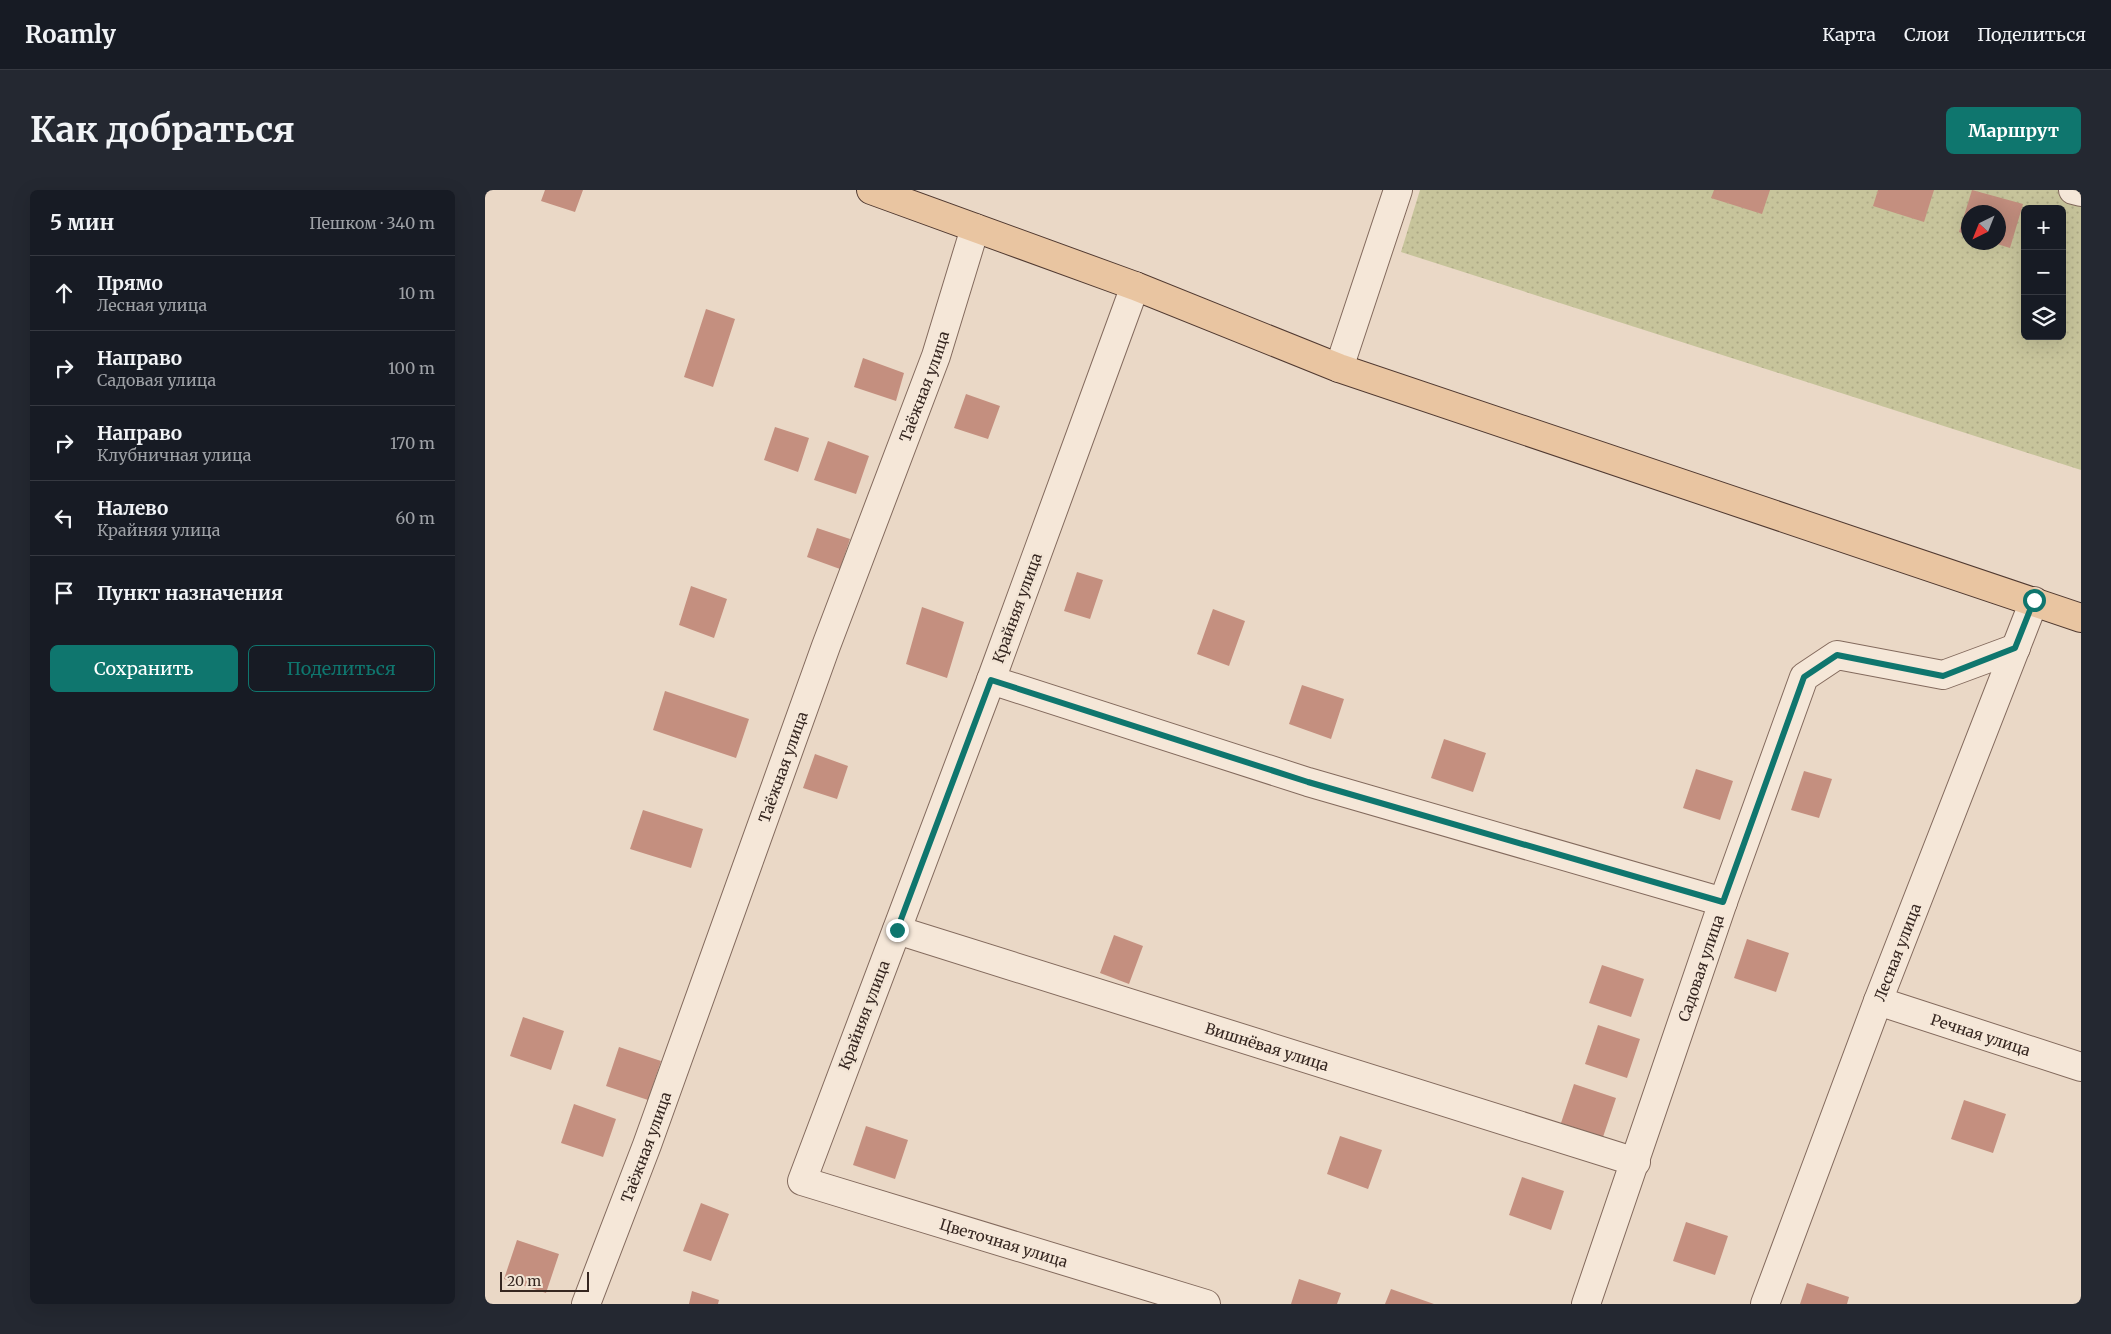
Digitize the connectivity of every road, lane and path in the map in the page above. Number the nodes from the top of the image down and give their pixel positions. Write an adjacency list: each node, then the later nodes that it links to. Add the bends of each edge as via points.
1 (871, 190): 5 (main road)
2 (1398, 190): 7 (street)
3 (2073, 190): 4 (street)
4 (2081, 192)
5 (975, 228): 6 (main road); 18 (street, Таёжная улица, via 936,356)
6 (1135, 286): 7 (main road); 11 (street, Крайняя улица)
7 (1339, 368): 8 (main road)
8 (2034, 600): 9 (main road); 10 (street, Лесная улица)
9 (2081, 618)
10 (2015, 648): 12 (street, Садовая улица, via 1943,676 1837,655 1804,677); 14 (street, Лесная улица)
11 (991, 680): 12 (street, via 1308,782); 13 (street, Крайняя улица)
12 (1723, 902): 16 (street, Садовая улица)
13 (897, 930): 16 (street, Вишнёвая улица); 17 (street, Крайняя улица)
14 (1878, 1001): 15 (street, Речная улица); 21 (street, Лесная улица)
15 (2081, 1067)
16 (1636, 1162): 20 (street, Садовая улица)
17 (802, 1181): 19 (street, Цветочная улица)
18 (586, 1304)
19 (1205, 1304)
20 (1586, 1304)
21 (1765, 1304)

